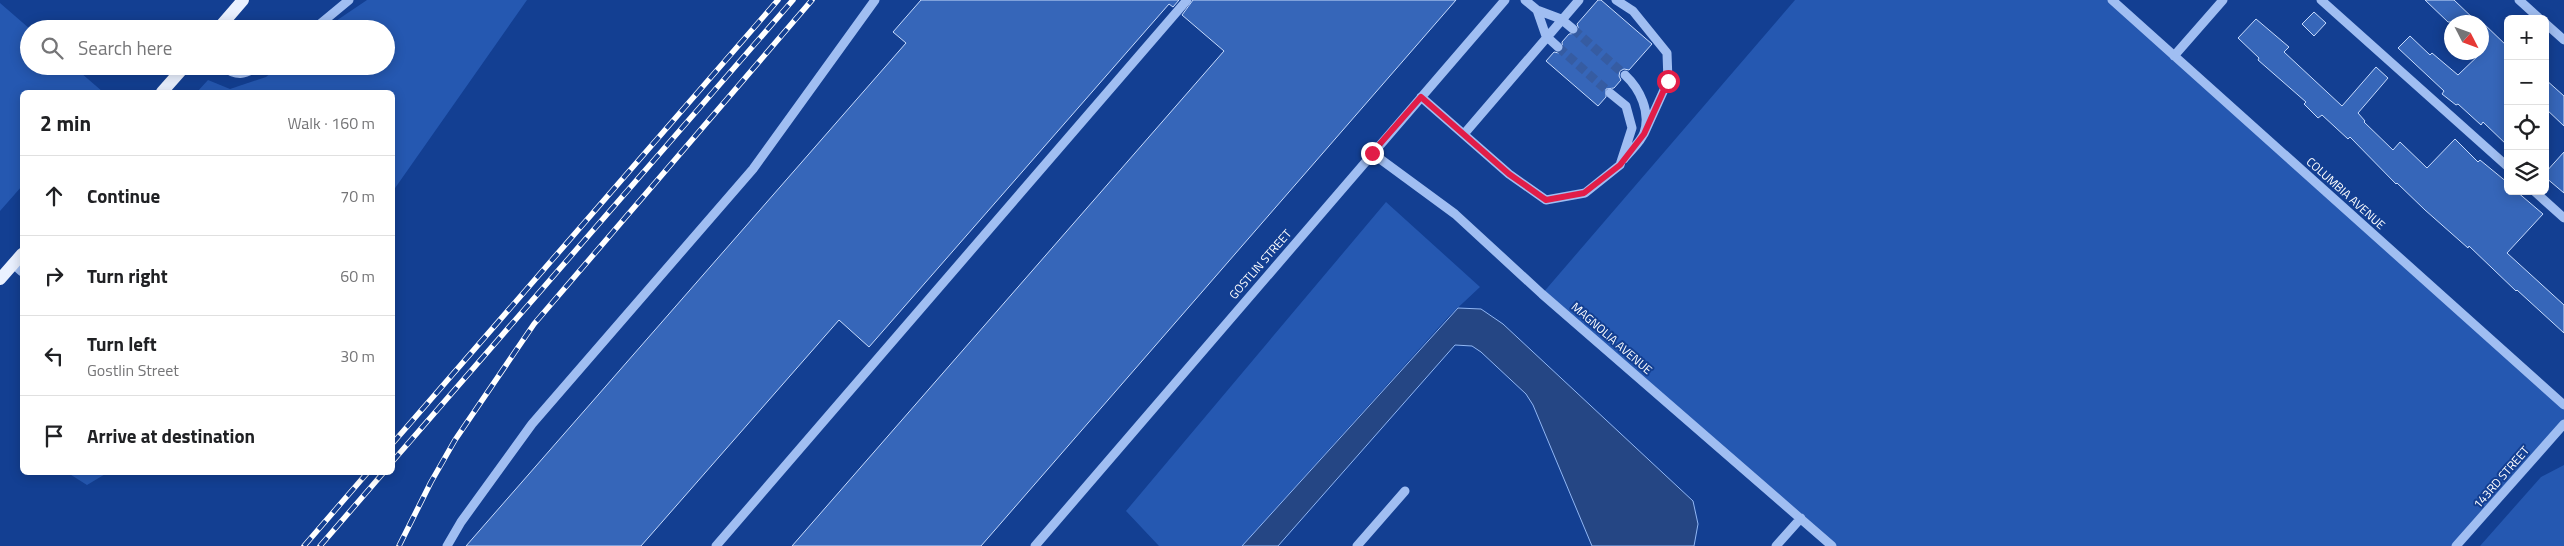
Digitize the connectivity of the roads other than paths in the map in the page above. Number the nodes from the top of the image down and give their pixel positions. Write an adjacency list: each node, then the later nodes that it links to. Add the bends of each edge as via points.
1 (243, 0): 16 (main road)
2 (349, 0): 17 (street)
3 (875, 0): 42 (street, via 754,169 532,424)
4 (1187, 0): 43 (street)
5 (1505, 0): 28 (street, GOSTLIN STREET)
6 (1525, 0): 13 (street)
7 (1580, 0): 15 (street)
8 (1616, 0): 30 (street, via 1633,11 1667,53 1668,81)
9 (2112, 0): 23 (street, COLUMBIA AVENUE)
10 (2223, 0): 23 (street)
11 (2321, 0): 32 (street)
12 (2519, 0): 14 (street)
13 (1537, 10): 15 (street); 20 (street)
14 (2536, 15)
15 (1561, 19): 19 (street); 20 (street)
16 (226, 20)
17 (325, 20)
18 (2549, 27): 21 (street)
19 (1573, 29)
20 (1546, 36): 22 (street); 29 (street)
21 (2564, 40)
22 (1558, 47)
23 (2174, 56): 38 (street, COLUMBIA AVENUE)
24 (177, 75): 26 (main road)
25 (1625, 75): 30 (street, via 1635,84 1645,104)
26 (164, 90)
27 (1610, 93): 33 (street, via 1626,106 1632,128)
28 (1421, 97): 29 (street); 31 (street, GOSTLIN STREET)
29 (1464, 134): 33 (street, via 1509,174 1546,200 1584,193)
30 (1644, 134): 33 (street)
31 (1372, 153): 41 (street, MAGNOLIA AVENUE, via 1455,214 1542,294); 44 (street, GOSTLIN STREET)
32 (2504, 163)
33 (1620, 165)
34 (2538, 195): 35 (street)
35 (2564, 218)
36 (18, 268): 37 (main road)
37 (0, 280)
38 (2564, 405)
39 (2564, 424): 48 (street, 143RD STREET)
40 (1405, 491): 45 (street)
41 (1800, 518): 46 (street); 47 (street, MAGNOLIA AVENUE)
42 (447, 546)
43 (716, 546)
44 (1035, 546)
45 (1357, 546)
46 (1776, 546)
47 (1832, 546)
48 (2456, 546)

